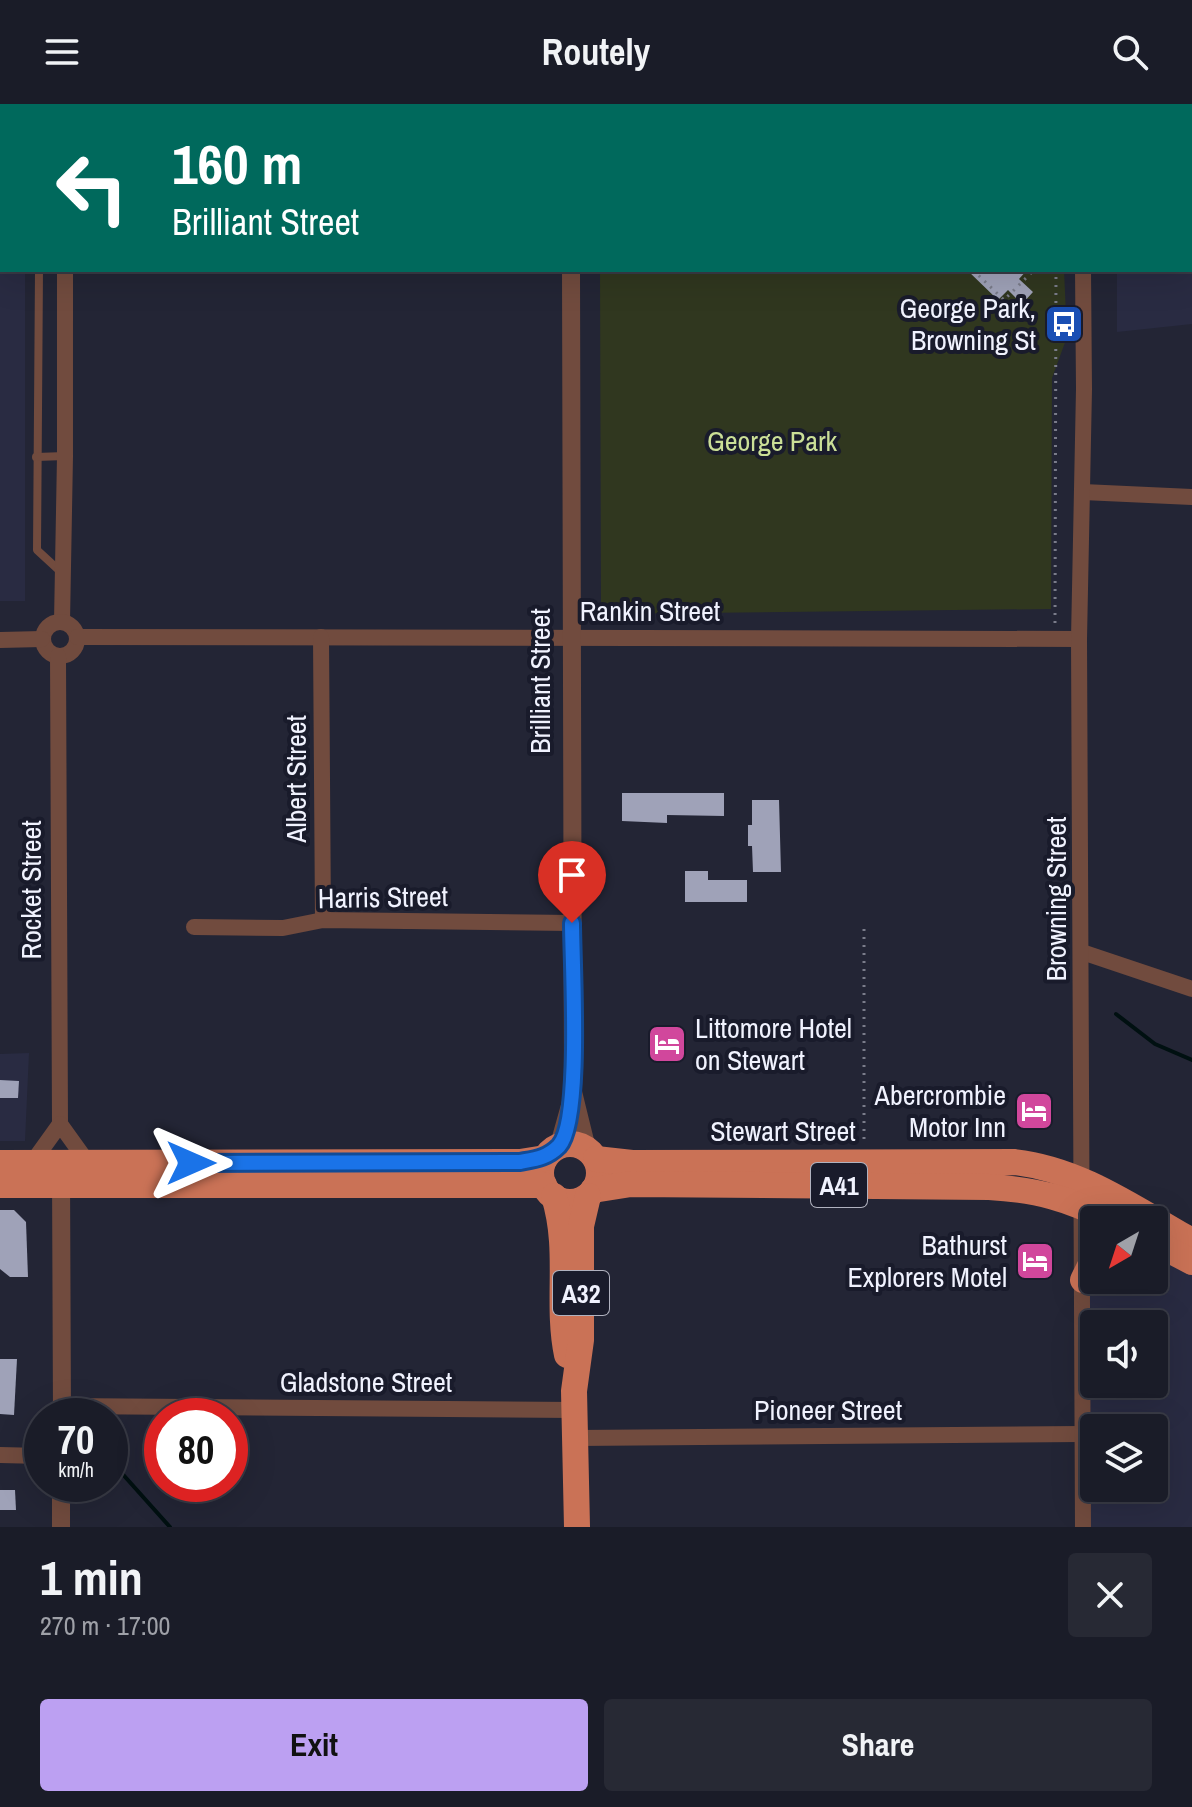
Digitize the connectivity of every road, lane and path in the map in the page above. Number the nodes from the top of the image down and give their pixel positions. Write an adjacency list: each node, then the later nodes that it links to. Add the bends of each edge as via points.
1 (39, 272): 9 (lane)
2 (65, 272): 8 (street)
3 (571, 272): 16 (street, Brilliant Street)
4 (975, 272): 5 (path, via 1004,300)
5 (1030, 272)
6 (1056, 272): 18 (path)
7 (1083, 272): 10 (street, Browning Street)
8 (65, 456): 9 (lane); 12 (street)
9 (36, 457): 12 (lane, via 37,550)
10 (1083, 492): 11 (street); 19 (street, Browning Street)
11 (1192, 497)
12 (63, 574): 13 (street)
13 (62, 622): 14 (street); 17 (street, via 48,626)
14 (77, 637): 15 (street, Rankin Street); 21 (street, via 69,653)
15 (321, 637): 16 (street, Rankin Street); 22 (street, Albert Street)
16 (572, 637): 18 (street, Rankin Street); 23 (street, Brilliant Street)
17 (42, 639): 20 (street); 21 (street)
18 (1055, 639): 19 (street, Rankin Street)
19 (1079, 639): 26 (street, Browning Street)
20 (0, 640)
21 (58, 656): 29 (street, Rocket Street)
22 (323, 920): 23 (street, Harris Street); 24 (street, Harris Street, via 283,928)
23 (572, 923): 28 (street, Brilliant Street)
24 (194, 927)
25 (864, 929): 32 (path)
26 (1082, 952): 27 (street); 37 (street, Browning Street)
27 (1192, 989)
28 (573, 1092): 30 (street, Brilliant Street); 31 (street, Brilliant Street)
29 (60, 1124): 34 (street); 35 (street)
30 (552, 1152): 31 (highway, via 576,1144); 35 (highway, via 520,1162); 39 (highway, A32, via 541,1172)
31 (591, 1154): 32 (highway, Stewart Street / A41, via 632,1163); 40 (highway, A32, via 599,1173)
32 (865, 1162): 37 (highway, Stewart Street / A41, via 1014,1162)
33 (0, 1163): 34 (highway)
34 (32, 1163): 36 (highway)
35 (88, 1163): 36 (highway)
36 (61, 1174): 38 (highway); 39 (highway); 44 (street)
37 (1083, 1180): 41 (street, Browning Street); 42 (highway, Stewart Street / A41)
38 (0, 1185)
39 (549, 1191): 40 (highway, via 572,1202); 45 (highway, A32, via 564,1241 564,1339)
40 (591, 1193): 41 (highway, Stewart Street / A41, via 631,1184 989,1187 1047,1193); 45 (highway, A32, via 581,1226 581,1340)
41 (1083, 1206)
42 (1172, 1248)
43 (1087, 1294): 47 (street, Browning Street)
44 (62, 1398)
45 (574, 1401): 46 (street, Gladstone Street); 49 (highway, A32)
46 (128, 1410)
47 (1082, 1414)
48 (1080, 1434): 49 (street, Pioneer Street)
49 (576, 1438): 55 (highway, A32)
50 (0, 1455): 51 (street)
51 (24, 1456)
52 (61, 1502): 54 (street)
53 (1082, 1502): 56 (street, Browning Street)
54 (61, 1527)
55 (577, 1527)
56 (1083, 1527)

